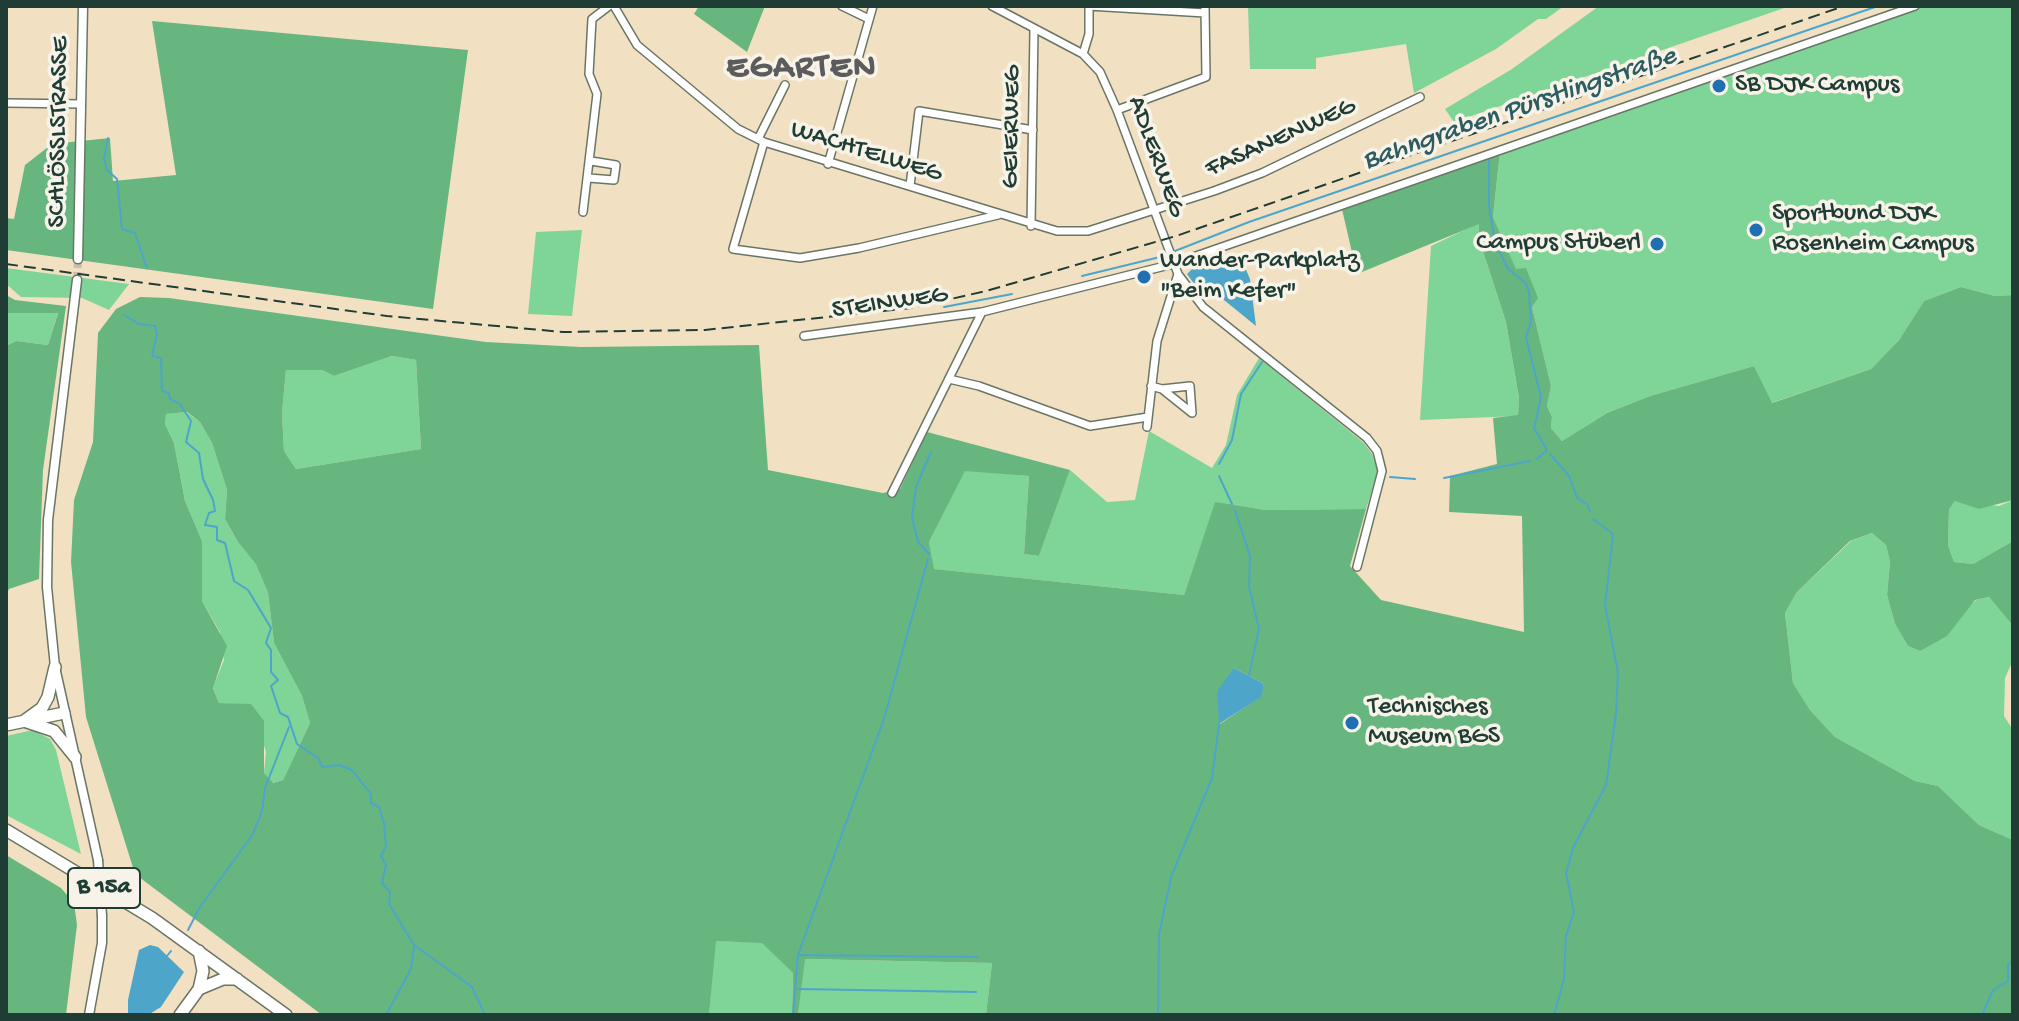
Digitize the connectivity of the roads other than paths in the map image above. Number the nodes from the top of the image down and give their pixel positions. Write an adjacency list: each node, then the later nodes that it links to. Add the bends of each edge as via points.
1 (83, 6): 15 (street, SCHLÖSSLSTRASSE)
2 (611, 6): 18 (street, WACHTELWEG, via 637,45 738,129); 19 (street, via 592,19 589,74 597,94)
3 (842, 6): 9 (street)
4 (873, 6): 9 (street)
5 (992, 6): 10 (street, ADLERWEG)
6 (1089, 6): 8 (street); 11 (street)
7 (1915, 6): 28 (street, STEINWEG)
8 (1205, 10): 16 (street, via 1206,77)
9 (869, 19): 20 (street)
10 (1034, 29): 11 (street, ADLERWEG); 17 (street, GEIERWEG)
11 (1083, 54): 16 (street, ADLERWEG, via 1100,72)
12 (785, 85): 18 (street)
13 (1420, 97): 24 (street, FASANENWEG, via 1262,173)
14 (6, 103): 15 (street)
15 (81, 104): 27 (street, SCHLÖSSLSTRASSE)
16 (1117, 110): 24 (street, ADLERWEG)
17 (1033, 130): 22 (street, via 919,111); 26 (street, GEIERWEG)
18 (761, 141): 20 (street, WACHTELWEG); 25 (street, via 733,249 800,258)
19 (591, 161): 21 (street); 21 (street, via 616,165 614,180)
20 (828, 164): 22 (street, WACHTELWEG)
21 (589, 178): 23 (street)
22 (910, 186): 25 (street, WACHTELWEG)
23 (583, 212)
24 (1154, 212): 26 (street, WACHTELWEG, via 1072,233); 28 (street, ADLERWEG)
25 (1000, 215): 26 (street, WACHTELWEG)
26 (1031, 226)
27 (78, 259)
28 (1173, 264): 29 (street, ADLERWEG); 31 (street, STEINWEG)
29 (1178, 274): 34 (street, via 1157,341); 39 (street, ADLERWEG, via 1203,307 1377,451 1382,471)
30 (77, 280): 40 (street, via 48,520 47,587)
31 (982, 312): 32 (street, STEINWEG); 33 (street)
32 (804, 336)
33 (949, 379): 36 (street, via 1090,426); 38 (street)
34 (1151, 386): 35 (street); 36 (street)
35 (1162, 389): 35 (street, via 1190,386 1192,413 1182,405)
36 (1148, 417): 37 (street)
37 (1147, 427)
38 (892, 493)
39 (1357, 567)
40 (55, 667): 41 (street); 42 (highway, via 42,708)
41 (64, 713): 42 (highway); 44 (street)
42 (24, 721): 43 (highway); 44 (highway, via 54,731)
43 (6, 725)
44 (75, 757): 49 (street, bridge, via 98,860 102,916)
45 (6, 830): 46 (highway, B 15a)
46 (199, 951): 47 (highway, B 15a); 48 (highway)
47 (238, 979): 48 (highway); 51 (highway, B 15a)
48 (199, 989): 50 (highway)
49 (89, 1015)
50 (180, 1015)
51 (286, 1015)

